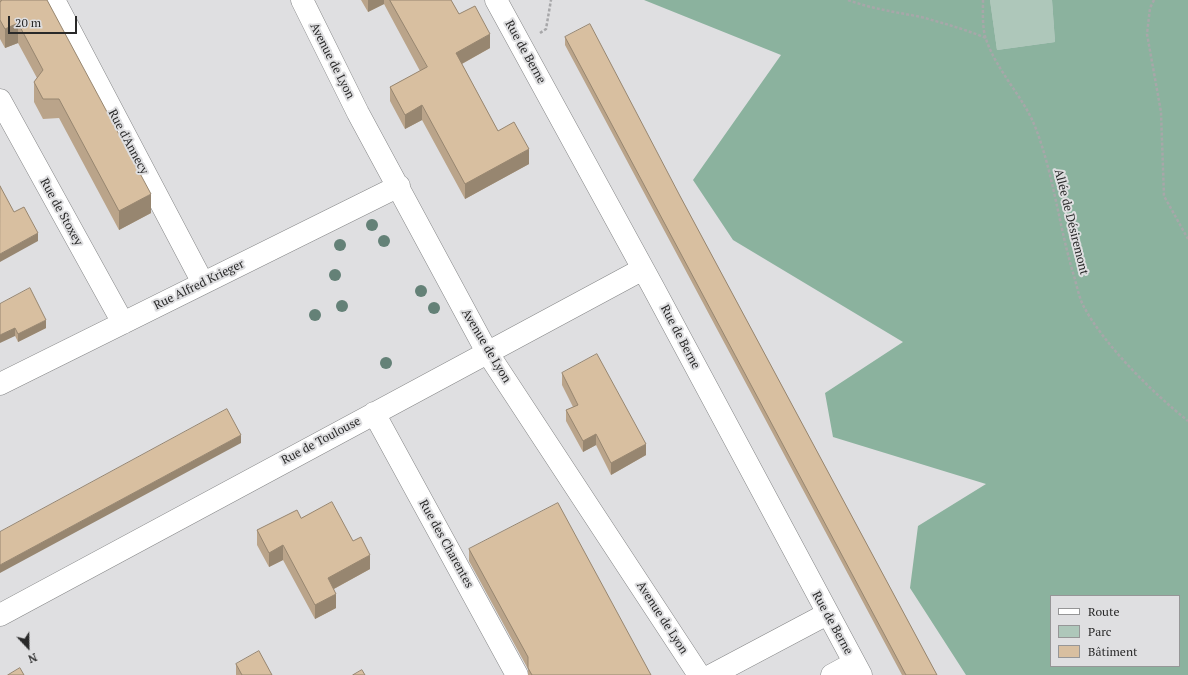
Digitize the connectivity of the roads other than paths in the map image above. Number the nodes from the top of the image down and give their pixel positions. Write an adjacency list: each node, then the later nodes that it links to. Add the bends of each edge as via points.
1 (54, 0): 7 (street, Rue d'Annecy)
2 (302, 0): 5 (street, Avenue de Lyon, via 358,113)
3 (496, 0): 6 (street, Rue de Berne)
4 (0, 100): 8 (street, Rue de Stoxey)
5 (399, 186): 7 (street, Rue Alfred Krieger); 9 (street, Avenue de Lyon)
6 (643, 269): 9 (street, Rue de Toulouse); 12 (street, Rue de Berne)
7 (203, 283): 8 (street, Rue Alfred Krieger)
8 (123, 323): 10 (street, Rue Alfred Krieger)
9 (487, 352): 11 (street, Rue de Toulouse); 16 (street, Avenue de Lyon)
10 (0, 384)
11 (374, 413): 13 (street, Rue de Toulouse); 15 (street, Rue des Charentes)
12 (827, 614): 14 (street, Rue de Berne); 17 (street)
13 (0, 615)
14 (857, 669): 18 (street)
15 (517, 675)
16 (699, 675)
17 (712, 675)
18 (832, 675)

